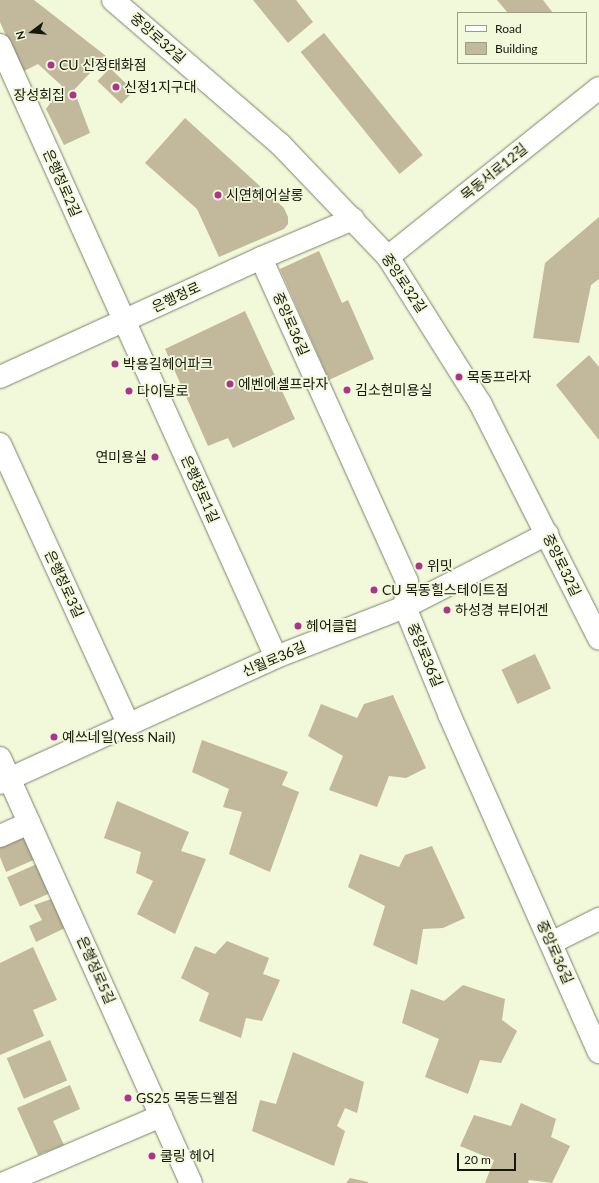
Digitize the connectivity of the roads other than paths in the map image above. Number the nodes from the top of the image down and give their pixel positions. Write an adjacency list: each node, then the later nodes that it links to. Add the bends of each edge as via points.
1 (113, 0): 4 (street, 중앙로32길, via 280,144)
2 (0, 45): 7 (street, 은행정로2길)
3 (599, 88): 5 (street, 목동서로12길)
4 (353, 219): 5 (street, 중앙로32길); 6 (street, 은행정로)
5 (388, 257): 10 (street, 중앙로32길, via 480,404)
6 (261, 258): 7 (street, 은행정로); 11 (street, 중앙로36길, via 407,582)
7 (124, 322): 8 (street, 은행정로); 13 (street, 은행정로1길)
8 (0, 377)
9 (0, 444): 14 (street, 은행정로3길)
10 (547, 534): 11 (street, 신월로36길); 12 (street, 중앙로32길)
11 (405, 607): 13 (street, 신월로36길); 20 (street, 중앙로36길, via 449,714)
12 (599, 639)
13 (276, 657): 14 (street, 신월로36길)
14 (128, 724): 16 (street, 신월로36길)
15 (0, 758): 16 (street, 은행정로5길)
16 (5, 781): 17 (street, 은행정로5길)
17 (29, 823): 18 (street); 22 (street, 은행정로5길)
18 (0, 836)
19 (599, 920): 20 (street)
20 (551, 943): 21 (street, 중앙로36길)
21 (599, 1052)
22 (161, 1116): 23 (street); 24 (street, 은행정로5길)
23 (4, 1183)
24 (191, 1183)

